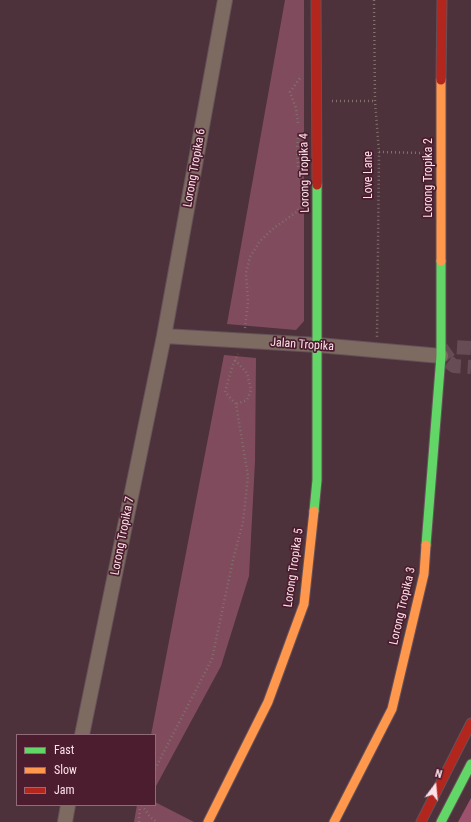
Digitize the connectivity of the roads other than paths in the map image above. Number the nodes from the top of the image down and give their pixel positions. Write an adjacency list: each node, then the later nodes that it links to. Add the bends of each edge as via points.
1 (225, 0): 4 (street, Lorong Tropika 6)
2 (316, 0): 5 (street, Lorong Tropika 4)
3 (442, 0): 6 (street, Lorong Tropika 2)
4 (164, 336): 5 (street, Jalan Tropika); 8 (street, Lorong Tropika 7)
5 (318, 345): 6 (street, Jalan Tropika); 12 (street, Lorong Tropika 5, via 317,480 304,604 268,702)
6 (441, 356): 13 (street, Lorong Tropika 3, via 424,574 392,709)
7 (471, 723): 14 (street)
8 (82, 734)
9 (471, 764): 15 (street)
10 (68, 806): 11 (street)
11 (64, 822)
12 (208, 822)
13 (334, 822)
14 (421, 822)
15 (441, 822)

